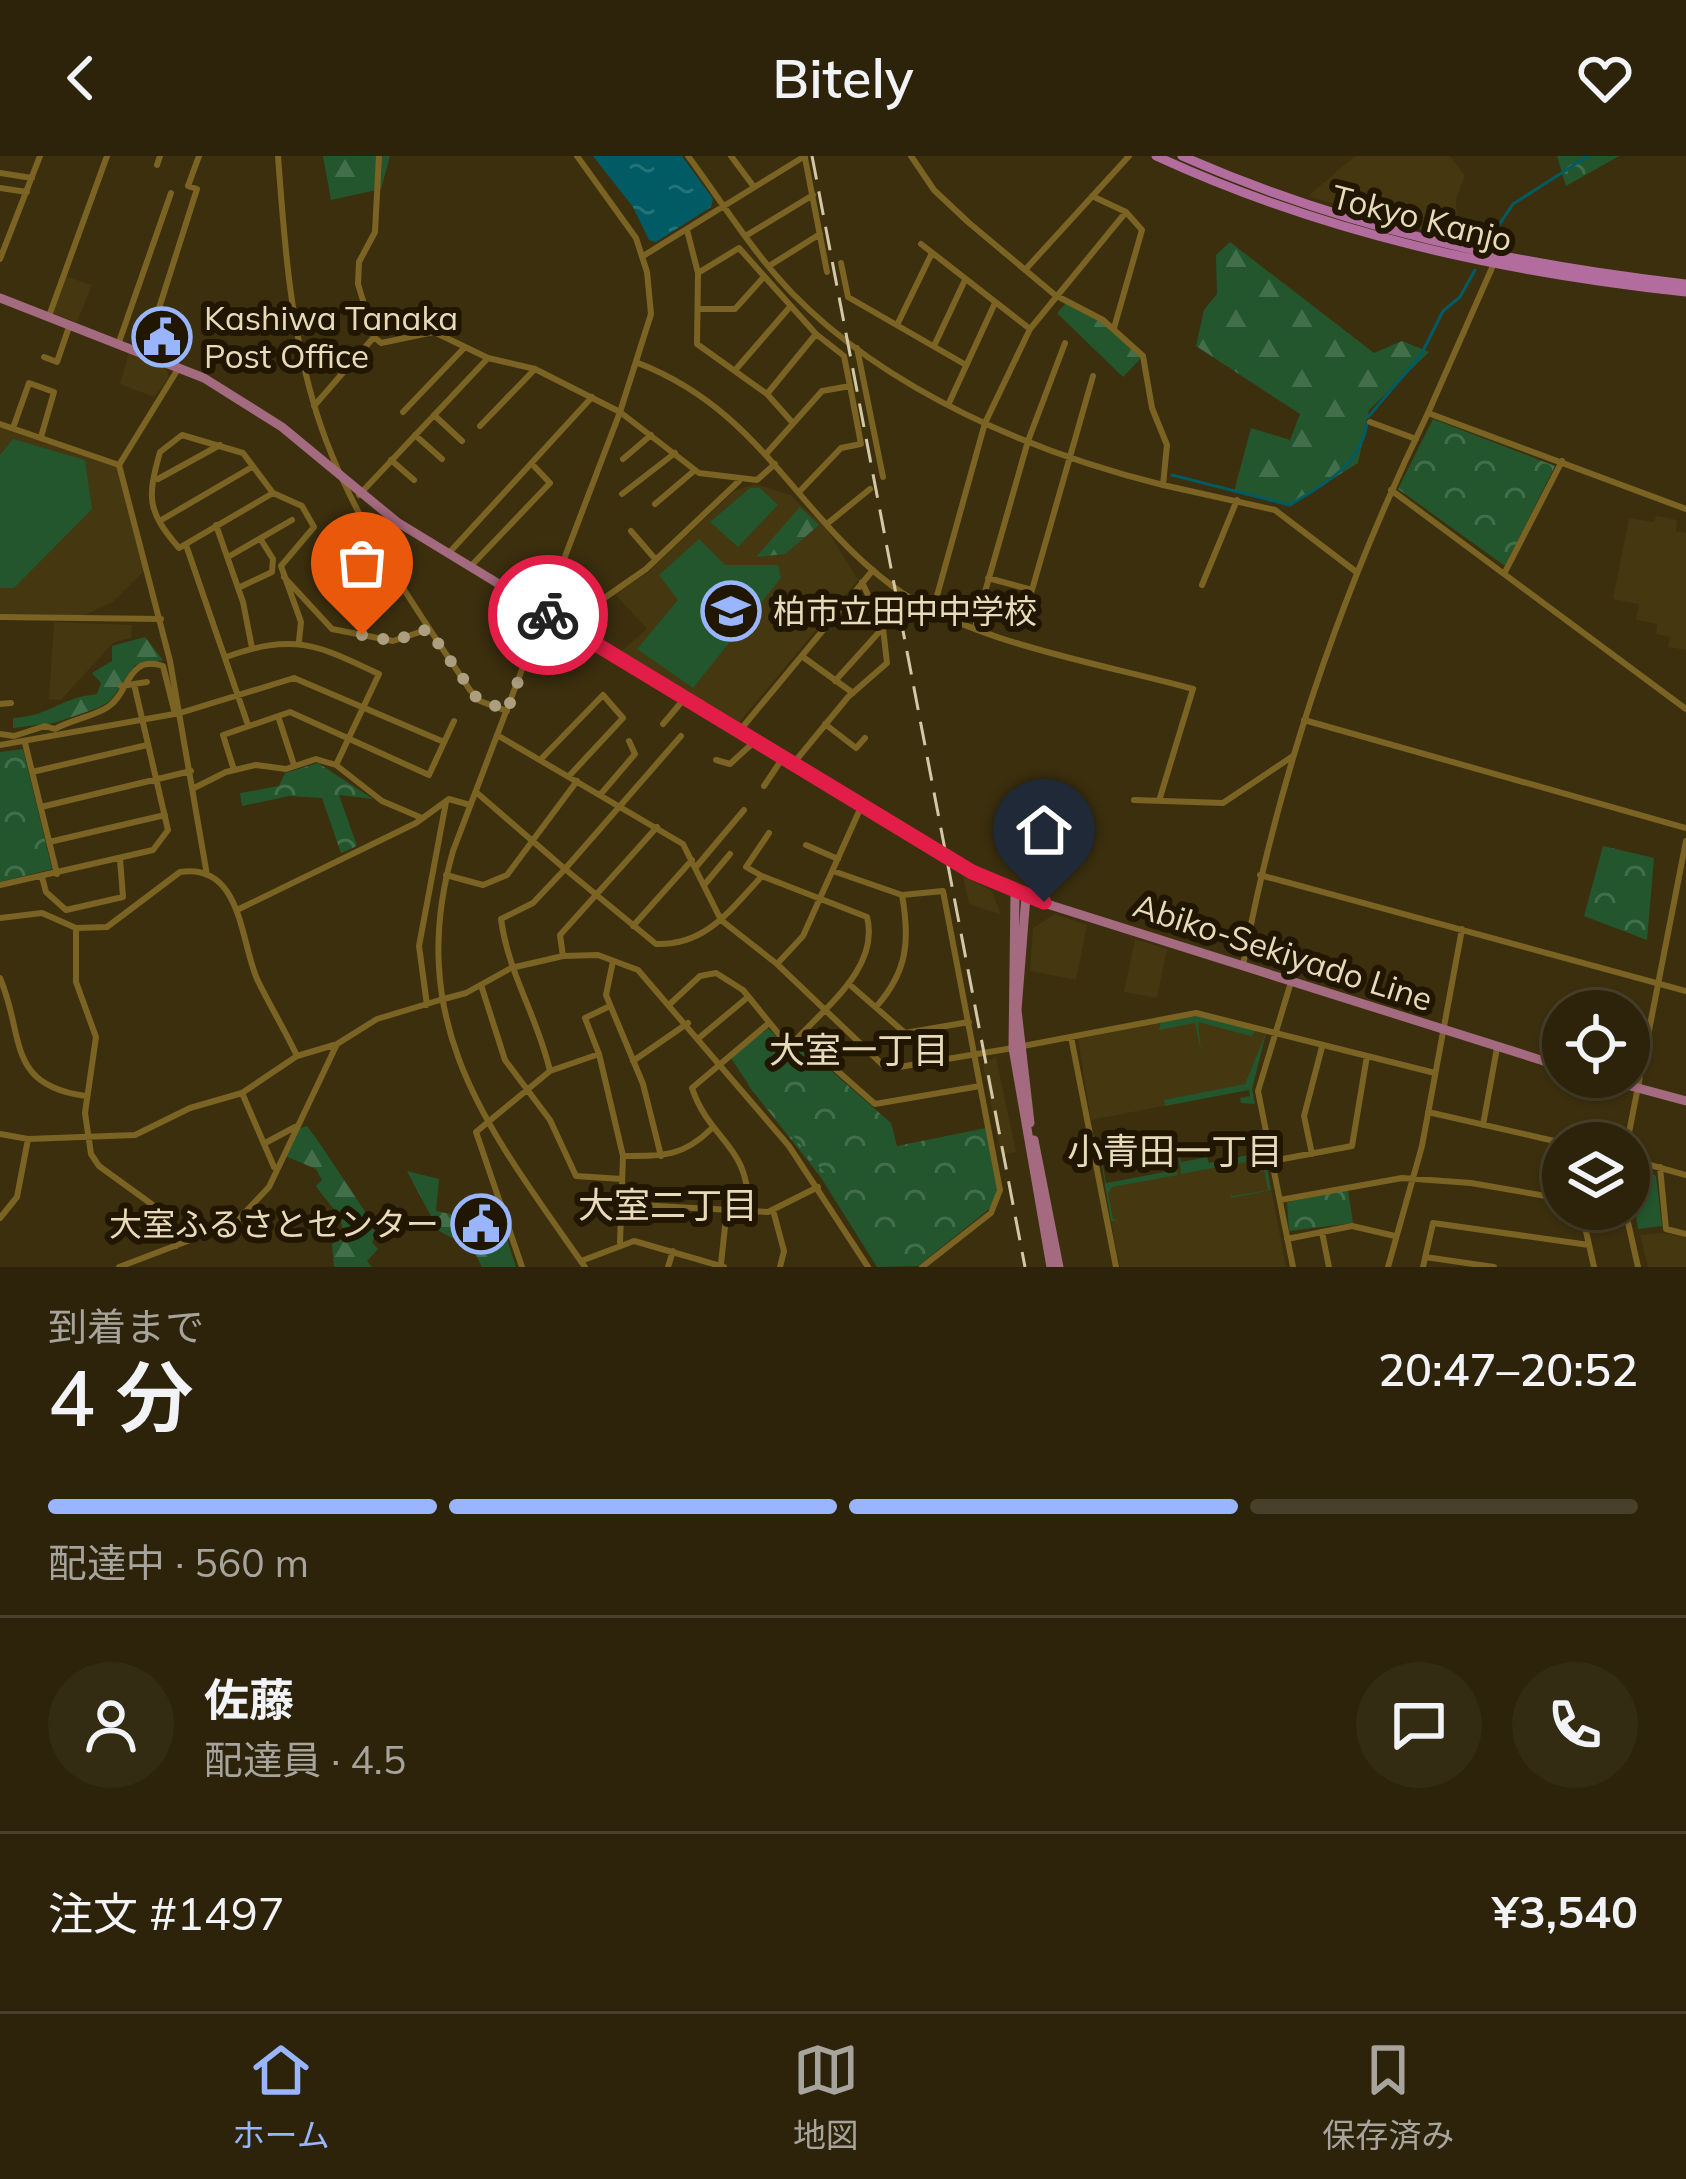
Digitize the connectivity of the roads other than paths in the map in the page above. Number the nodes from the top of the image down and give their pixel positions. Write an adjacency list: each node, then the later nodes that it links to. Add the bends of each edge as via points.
1 (40, 156): 16 (street)
2 (107, 156): 46 (street)
3 (199, 156): 58 (street)
4 (278, 156): 71 (street, via 291,294)
5 (380, 156): 52 (street, via 375,232 358,284)
6 (577, 156): 30 (street)
7 (688, 156): 23 (street)
8 (731, 156): 18 (street)
9 (805, 156): 18 (street); 21 (street)
10 (911, 156): 35 (street, via 941,198)
11 (1130, 156): 22 (street)
12 (1156, 156): 14 (highway, Tokyo Kanjo)
13 (1182, 156): 14 (highway, Tokyo Kanjo)
14 (1198, 165): 32 (highway, Tokyo Kanjo, via 1346,228)
15 (0, 172): 16 (street)
16 (32, 178): 19 (street)
17 (0, 188): 19 (street)
18 (755, 188): 23 (street)
19 (27, 192): 31 (street)
20 (171, 194): 53 (street)
21 (813, 195): 26 (street); 27 (street)
22 (1092, 196): 24 (street); 35 (street)
23 (725, 206): 25 (street); 27 (street)
24 (1126, 212): 41 (street); 49 (street, via 1142,230)
25 (687, 230): 30 (street); 37 (street)
26 (820, 234): 34 (street); 36 (street)
27 (747, 236): 34 (street)
28 (921, 244): 29 (street)
29 (932, 253): 39 (street); 48 (street)
30 (643, 256): 61 (street, via 651,314)
31 (0, 260)
32 (1494, 262): 40 (highway, Tokyo Kanjo); 74 (street)
33 (841, 263): 48 (street, via 848,297)
34 (769, 266): 57 (street)
35 (1025, 270): 41 (street)
36 (827, 272)
37 (698, 273): 38 (street, via 739,248); 45 (street)
38 (762, 279): 44 (street); 45 (street, via 735,309)
39 (965, 280): 43 (street); 55 (street)
40 (1686, 288)
41 (1055, 295): 49 (street); 50 (street)
42 (0, 298): 46 (main road, Abiko-Sekiyado Line)
43 (995, 303): 50 (street); 62 (street)
44 (788, 308): 51 (street); 64 (street)
45 (700, 309): 64 (street, via 697,344)
46 (49, 316): 47 (main road, Abiko-Sekiyado Line)
47 (70, 324): 53 (main road, Abiko-Sekiyado Line); 59 (street, via 58,362)
48 (897, 325): 55 (street)
49 (1114, 328): 106 (street, via 1143,356 1167,446)
50 (1030, 329): 78 (street)
51 (816, 334): 67 (street, via 844,356); 68 (street)
52 (374, 337): 56 (street, via 381,343 422,331); 71 (street)
53 (119, 342): 58 (main road, Abiko-Sekiyado Line)
54 (1065, 343): 87 (street)
55 (934, 346): 62 (street)
56 (465, 347): 60 (street); 72 (street)
57 (857, 348): 70 (street); 101 (street)
58 (145, 352): 63 (main road, Abiko-Sekiyado Line)
59 (44, 357)
60 (488, 358): 65 (street); 75 (street)
61 (638, 363): 73 (street); 90 (street, via 712,400)
62 (966, 365): 70 (street)
63 (180, 366): 98 (street); 105 (main road, Abiko-Sekiyado Line, via 282,427)
64 (737, 368): 68 (street)
65 (536, 369): 69 (street); 80 (street)
66 (1093, 376): 91 (street)
67 (850, 386): 77 (street, via 822,391); 109 (street, via 860,444 842,448)
68 (766, 394): 77 (street)
69 (592, 397): 73 (street); 96 (street)
70 (949, 403): 78 (street)
71 (314, 406): 105 (street)
72 (403, 412)
73 (620, 412): 83 (street); 136 (street)
74 (1428, 413): 85 (street); 95 (street)
75 (434, 415): 82 (street); 86 (street)
76 (1370, 422): 85 (street)
77 (793, 423): 90 (street)
78 (985, 423): 87 (street); 135 (street)
79 (0, 424): 81 (street)
80 (480, 426)
81 (13, 428): 84 (street); 84 (street, via 29,383 54,392)
82 (416, 435): 93 (street); 94 (street)
83 (651, 435): 89 (street); 92 (street)
84 (41, 437): 98 (street)
85 (1416, 439): 108 (street)
86 (462, 441)
87 (1028, 441): 91 (street); 131 (street)
88 (223, 443): 99 (street); 103 (street); 103 (street, via 173,437 160,452)
89 (675, 452): 100 (street); 111 (street)
90 (766, 454): 97 (street)
91 (1070, 456): 106 (street); 131 (street, via 1032,590)
92 (623, 459)
93 (392, 460): 104 (street); 112 (street)
94 (442, 460)
95 (1562, 461): 115 (street); 129 (street)
96 (532, 464): 123 (street); 126 (street, via 550,483)
97 (775, 464): 102 (street, via 757,480); 109 (street)
98 (119, 465): 138 (street)
99 (252, 467): 110 (street); 116 (street)
100 (695, 470): 102 (street); 114 (street)
101 (884, 477)
102 (742, 479): 125 (street)
103 (157, 480): 116 (street, via 148,505)
104 (414, 480)
105 (344, 482): 112 (main road, Abiko-Sekiyado Line); 141 (street)
106 (1163, 485): 113 (street)
107 (870, 489): 118 (street)
108 (1391, 490): 128 (street); 129 (street)
109 (800, 491): 118 (street)
110 (273, 493): 119 (street); 130 (street, via 308,510 314,527)
111 (622, 494)
112 (359, 495): 123 (main road, Abiko-Sekiyado Line)
113 (1237, 500): 128 (street, via 1275,510); 133 (street)
114 (655, 504)
115 (1686, 508)
116 (163, 520): 122 (street, via 176,548)
117 (292, 520): 121 (street)
118 (828, 523): 127 (street)
119 (216, 525): 122 (street); 124 (street)
120 (632, 531): 125 (street)
121 (261, 540): 124 (street); 134 (street, via 272,572)
122 (186, 545): 145 (street)
123 (448, 554): 126 (main road, Abiko-Sekiyado Line)
124 (228, 557): 134 (street)
125 (656, 560): 142 (street, via 590,608)
126 (470, 567): 136 (main road, Abiko-Sekiyado Line)
127 (873, 570): 132 (street); 135 (street)
128 (1355, 571): 162 (street)
129 (1504, 574): 157 (street)
130 (282, 575): 141 (street, via 332,629 393,641); 143 (street, via 301,622)
131 (988, 578): 139 (street)
132 (862, 582): 140 (street); 146 (street)
133 (1202, 585)
134 (238, 588): 144 (street)
135 (933, 610): 139 (street)
136 (544, 612): 142 (main road, Abiko-Sekiyado Line); 158 (street)
137 (0, 617): 138 (street)
138 (161, 620): 159 (street)
139 (975, 627): 198 (street, via 1193,689)
140 (883, 628): 147 (street); 152 (street, via 887,663)
141 (428, 629): 158 (street, via 476,697)
142 (576, 631): 153 (main road, Abiko-Sekiyado Line)
143 (299, 641): 144 (street); 156 (street, via 379,674)
144 (252, 648): 145 (street)
145 (226, 657): 151 (street)
146 (802, 657): 147 (street); 167 (street)
147 (835, 681): 152 (street)
148 (148, 682): 149 (street)
149 (134, 684): 150 (street); 161 (street)
150 (121, 686): 159 (street, via 138,667 163,665); 168 (street, via 113,704)
151 (237, 692): 156 (street, via 294,678); 159 (street); 166 (street)
152 (854, 693): 165 (street)
153 (685, 698): 164 (street); 167 (main road, Abiko-Sekiyado Line)
154 (11, 703): 155 (street)
155 (0, 704)
156 (364, 705): 172 (street); 176 (street)
157 (1686, 709)
158 (507, 711): 170 (street)
159 (177, 714): 161 (street); 188 (street)
160 (278, 716): 166 (street); 172 (street, via 299,714); 185 (street)
161 (142, 719): 168 (street); 180 (street)
162 (1304, 720): 181 (street); 207 (street)
163 (454, 721): 176 (street)
164 (663, 724)
165 (825, 724): 173 (street, via 856,748); 184 (street)
166 (248, 725): 187 (street, via 223,735)
167 (739, 732): 177 (main road, Abiko-Sekiyado Line)
168 (56, 733): 174 (street, via 45,725); 178 (street)
169 (0, 734): 174 (street)
170 (497, 735): 182 (street); 194 (street)
171 (681, 736): 200 (street)
172 (350, 737): 176 (street, via 429,775); 186 (street)
173 (865, 738)
174 (14, 740): 178 (street); 179 (street)
175 (628, 741): 195 (street, via 634,754)
176 (444, 742)
177 (754, 742): 183 (street, via 730,764); 184 (main road, Abiko-Sekiyado Line)
178 (25, 743): 189 (street)
179 (0, 745)
180 (147, 745): 189 (street); 191 (street)
181 (1293, 756): 198 (street, via 1223,803); 222 (street)
182 (542, 758): 190 (street); 190 (street, via 603,695 623,718)
183 (716, 760)
184 (787, 762): 192 (street); 202 (main road, Abiko-Sekiyado Line)
185 (294, 765): 186 (street); 187 (street)
186 (336, 765): 205 (street, via 382,801)
187 (234, 770): 193 (street)
188 (190, 771): 191 (street); 193 (street)
189 (32, 772): 201 (street)
190 (573, 778): 195 (street); 211 (street)
191 (155, 779): 201 (street); 204 (street)
192 (764, 786)
193 (194, 788): 220 (street)
194 (476, 792): 199 (street); 211 (street)
195 (600, 795): 200 (street)
196 (1134, 800): 198 (street)
197 (445, 801): 199 (street); 205 (street); 229 (street)
198 (1159, 801)
199 (471, 805): 221 (street)
200 (616, 805): 206 (street); 217 (street)
201 (40, 807): 210 (street)
202 (861, 807): 215 (street); 227 (main road, Abiko-Sekiyado Line)
203 (744, 810): 216 (street)
204 (165, 815): 210 (street); 214 (street, via 168,830 153,850)
205 (422, 818): 233 (street)
206 (657, 827): 216 (street); 230 (street)
207 (1686, 828)
208 (770, 833): 223 (street, via 746,867)
209 (1686, 841): 247 (street)
210 (49, 842): 219 (street)
211 (534, 842): 217 (street); 221 (street, via 492,883)
212 (806, 845): 215 (street)
213 (730, 854): 225 (street)
214 (120, 859): 219 (street); 224 (street, via 123,897 79,908 66,910)
215 (838, 859): 218 (street)
216 (694, 863): 225 (street); 236 (street)
217 (566, 869): 230 (street); 243 (street, via 533,903 501,919)
218 (832, 871): 228 (street); 231 (street)
219 (57, 874): 224 (street)
220 (207, 875): 233 (street); 237 (street, via 183,871 123,920)
221 (446, 875): 232 (street)
222 (1260, 875): 238 (street); 242 (street)
223 (762, 876): 231 (street); 235 (street)
224 (42, 877): 226 (street)
225 (705, 884): 235 (street)
226 (0, 885)
227 (1020, 894): 242 (main road, Abiko-Sekiyado Line); 268 (main road)
228 (902, 895): 255 (street, via 910,940 894,987); 257 (street, via 943,891)
229 (426, 897): 232 (street); 253 (street, via 419,946)
230 (598, 898): 236 (street); 239 (street, via 560,935)
231 (819, 900): 241 (street, via 803,936); 246 (street, via 867,917 871,939)
232 (441, 901): 251 (street)
233 (239, 909): 272 (street, via 257,978)
234 (0, 918): 237 (street, via 42,914)
235 (721, 920): 236 (street, via 694,940 662,945); 241 (street)
236 (633, 926)
237 (76, 928): 283 (street, via 76,982 96,1036)
238 (1462, 929): 247 (street); 261 (street)
239 (562, 956): 240 (street); 243 (street)
240 (614, 958): 252 (street); 254 (street, via 605,987)
241 (777, 964): 256 (street)
242 (1243, 966): 245 (main road, Abiko-Sekiyado Line)
243 (512, 968): 248 (street); 277 (street)
244 (0, 978): 283 (street, via 20,1060 51,1090)
245 (1292, 982): 261 (main road, Abiko-Sekiyado Line); 262 (street)
246 (848, 983): 255 (street); 256 (street)
247 (1658, 984): 249 (street); 260 (street)
248 (481, 985): 251 (street); 280 (street, via 505,1060)
249 (1686, 991)
250 (748, 997): 252 (street, via 710,973); 259 (street); 263 (street)
251 (440, 1000): 253 (street); 286 (street, via 463,1078)
252 (671, 1003): 258 (street)
253 (427, 1005): 266 (street, via 377,1019)
254 (610, 1006): 270 (street, via 585,1018); 274 (street)
255 (874, 1008): 257 (street, via 907,1034)
256 (822, 1011): 264 (street); 271 (street, via 892,1071)
257 (969, 1022): 271 (street)
258 (688, 1023): 263 (street); 274 (street)
259 (769, 1023): 264 (street, via 786,1043); 276 (street)
260 (1650, 1026)
261 (1443, 1032): 269 (main road, Abiko-Sekiyado Line); 278 (street)
262 (1276, 1033): 265 (street, via 1196,1013); 267 (street); 298 (street, via 1258,1091)
263 (700, 1037): 276 (street)
264 (799, 1037): 279 (street, via 875,1104)
265 (1071, 1037): 268 (street); 334 (street)
266 (338, 1043): 272 (street); 288 (street)
267 (1322, 1045): 273 (street); 295 (street, via 1304,1116)
268 (1016, 1047): 271 (street); 333 (main road)
269 (1497, 1048): 275 (main road, Abiko-Sekiyado Line); 287 (street)
270 (599, 1054): 277 (street); 296 (street)
271 (975, 1055): 279 (street)
272 (297, 1056): 282 (street)
273 (1367, 1056): 278 (street); 295 (street, via 1352,1146)
274 (633, 1060): 297 (street)
275 (1542, 1061)
276 (720, 1063): 289 (street, via 692,1088); 305 (street)
277 (550, 1071): 280 (street)
278 (1435, 1073): 285 (street)
279 (980, 1086): 332 (street, via 1000,1196 992,1213)
280 (527, 1089): 286 (street); 304 (street, via 576,1176)
281 (1650, 1092): 284 (main road)
282 (242, 1094): 293 (street, via 135,1135); 294 (street)
283 (87, 1096): 293 (street)
284 (1686, 1101)
285 (1428, 1112): 287 (street); 303 (street)
286 (486, 1120): 324 (street); 327 (street, via 476,1135)
287 (1483, 1125): 292 (street)
288 (295, 1127): 294 (street); 301 (street)
289 (712, 1128): 297 (street, via 690,1150); 311 (street, via 750,1180)
290 (0, 1134): 291 (street)
291 (28, 1138): 293 (street); 312 (street, via 17,1197)
292 (1542, 1138)
293 (88, 1139): 321 (street, via 99,1166 157,1208)
294 (267, 1142): 301 (street)
295 (1312, 1154): 298 (street)
296 (623, 1156): 297 (street); 304 (street)
297 (662, 1156)
298 (1272, 1162): 307 (street)
299 (1650, 1164): 300 (street)
300 (1660, 1167): 302 (street); 316 (street, via 1666,1229)
301 (275, 1170): 321 (street, via 235,1223)
302 (1686, 1175)
303 (1409, 1179): 306 (street); 307 (street); 317 (street)
304 (622, 1180): 308 (street)
305 (818, 1186): 310 (street); 331 (street)
306 (1542, 1195)
307 (1280, 1200): 318 (street)
308 (620, 1204): 309 (street); 319 (street)
309 (727, 1208): 311 (street); 325 (street)
310 (772, 1210): 311 (street); 330 (street, via 784,1251)
311 (748, 1211)
312 (0, 1218)
313 (1586, 1230): 320 (street)
314 (1630, 1230): 341 (street)
315 (1322, 1232): 317 (street, via 1352,1226); 318 (street); 336 (street)
316 (1686, 1234)
317 (1395, 1235): 337 (street)
318 (1287, 1239): 335 (street)
319 (620, 1242): 322 (street); 324 (street)
320 (1589, 1244): 323 (street, via 1433,1223); 340 (street)
321 (176, 1246): 326 (street)
322 (674, 1251): 325 (street); 329 (street)
323 (1425, 1257): 338 (street); 339 (street)
324 (583, 1264): 328 (street)
325 (718, 1266)
326 (118, 1267)
327 (522, 1267)
328 (571, 1267)
329 (668, 1267)
330 (780, 1267)
331 (868, 1267)
332 (922, 1267)
333 (1055, 1267)
334 (1116, 1267)
335 (1292, 1267)
336 (1329, 1267)
337 (1388, 1267)
338 (1423, 1267)
339 (1494, 1267)
340 (1594, 1267)
341 (1638, 1267)

